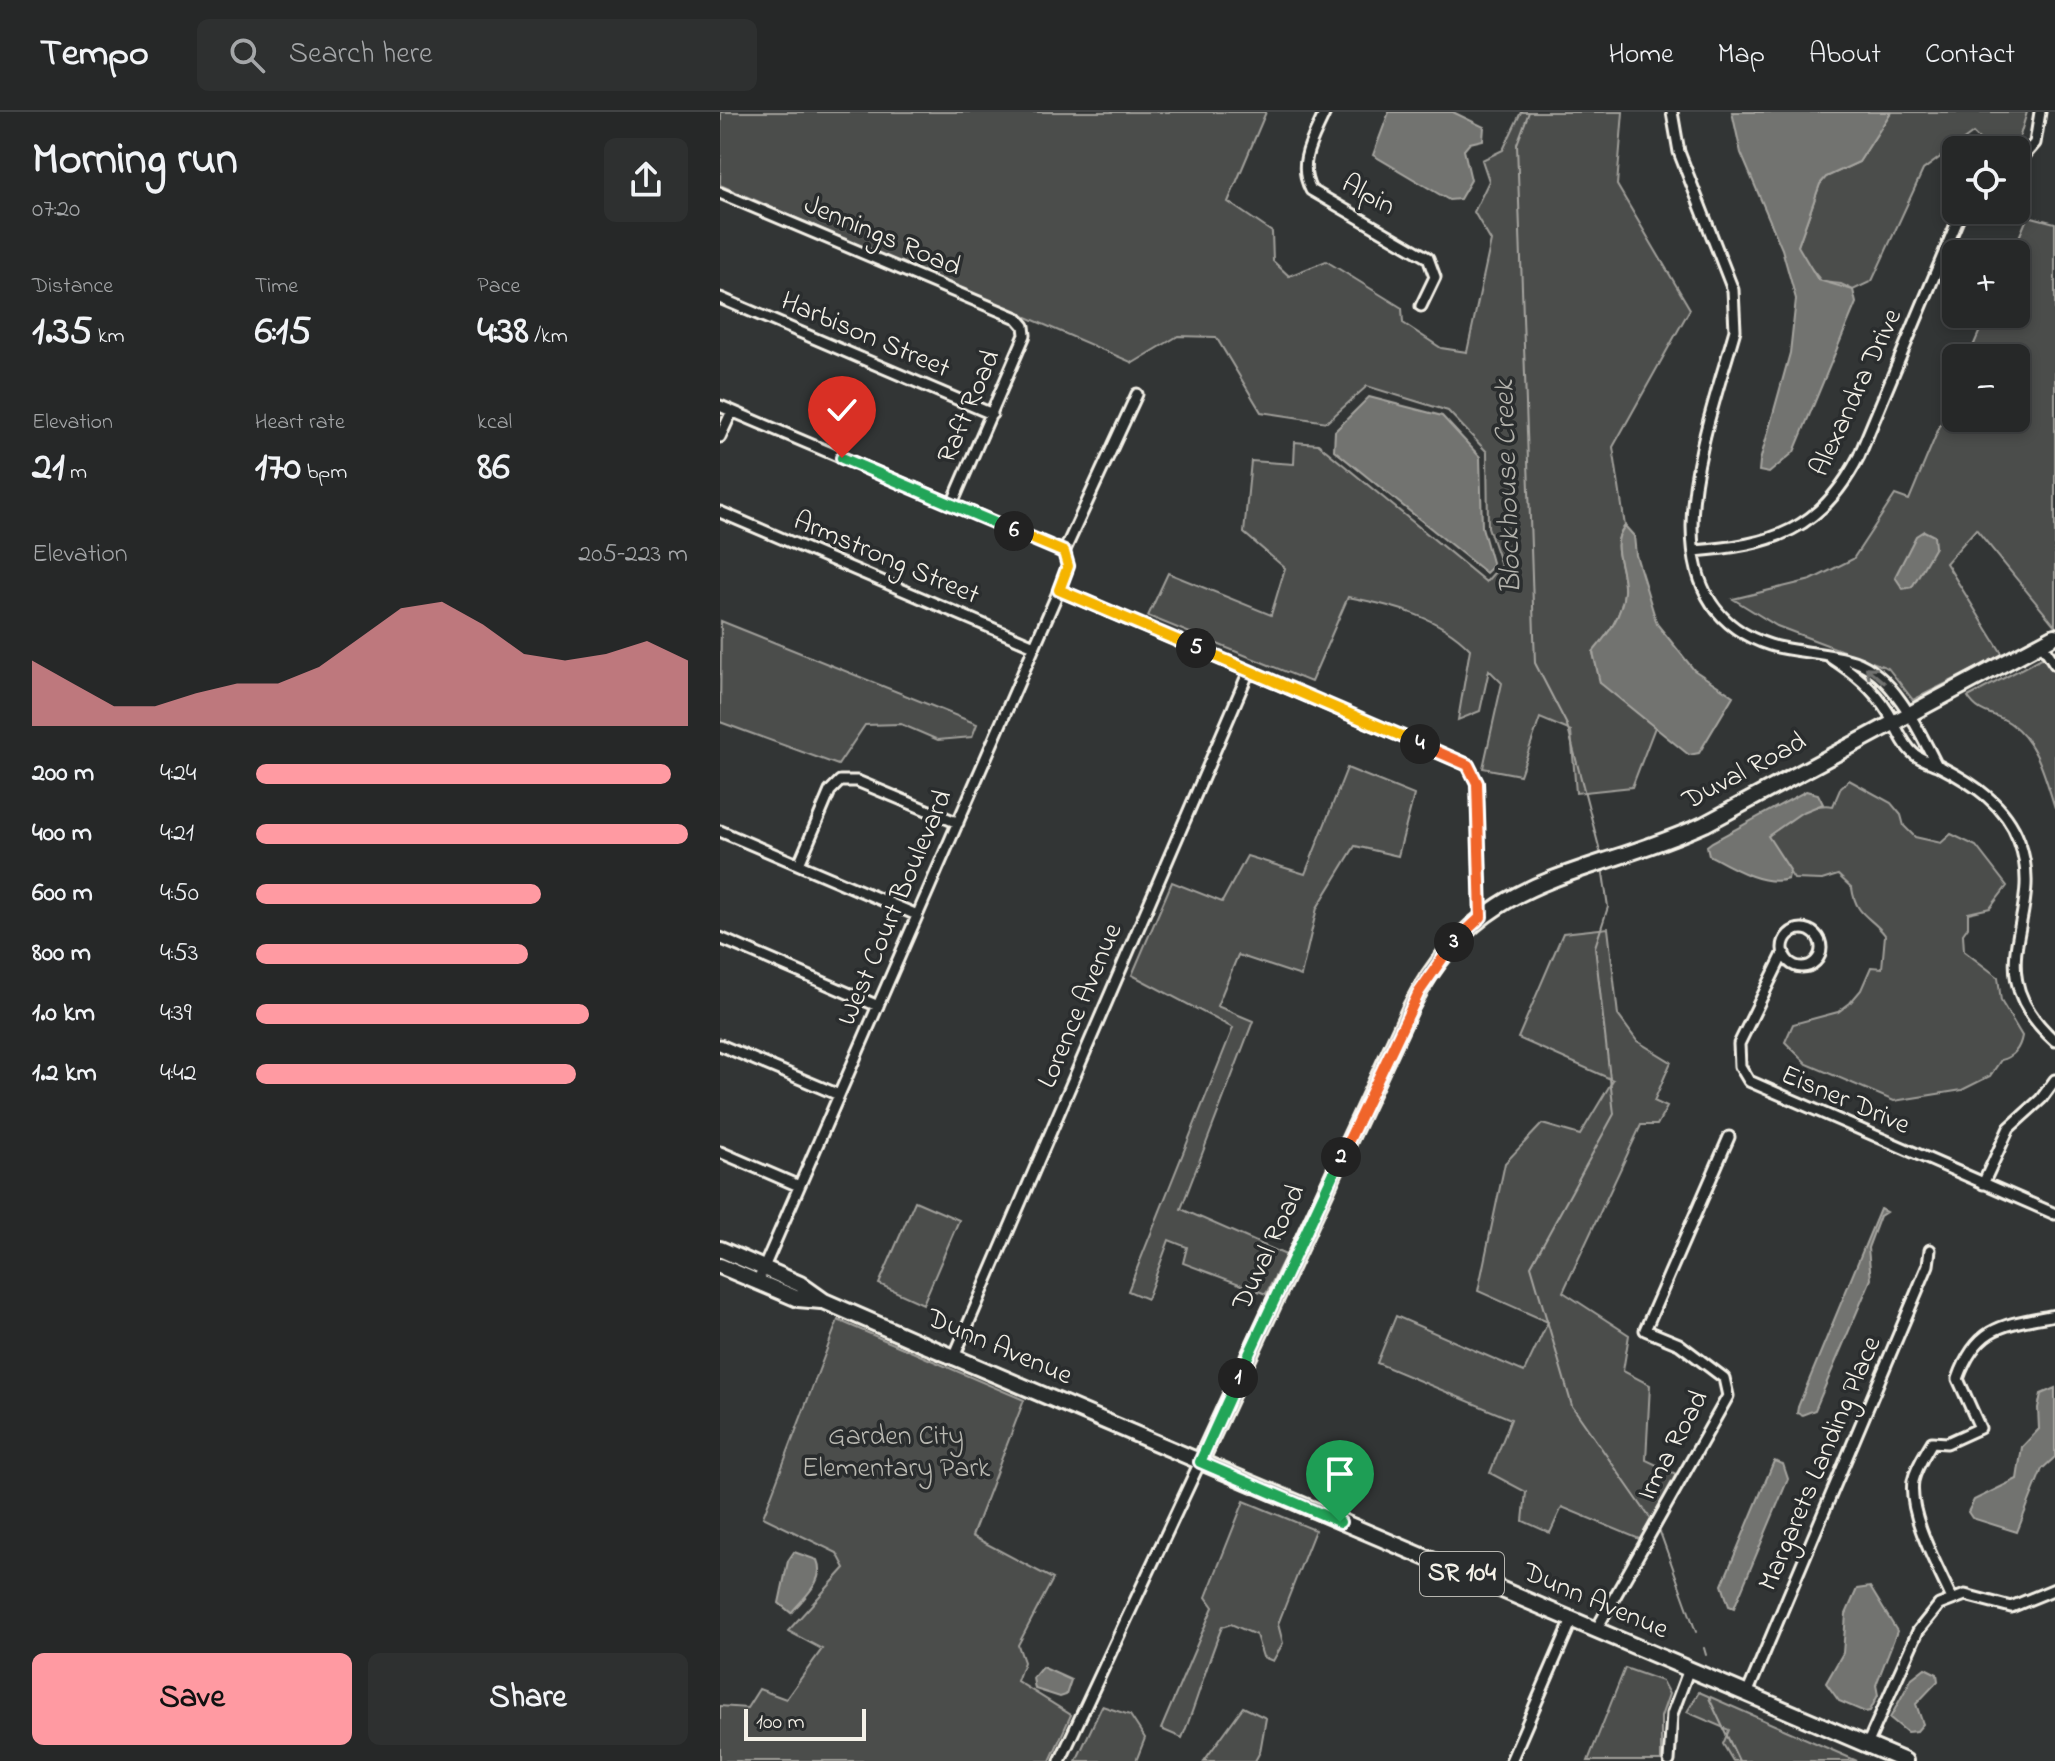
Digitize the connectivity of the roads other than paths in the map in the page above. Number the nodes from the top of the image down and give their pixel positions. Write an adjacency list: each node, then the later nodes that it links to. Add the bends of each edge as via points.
1 (1325, 112): 8 (street, Alpin, via 1303,165 1307,183 1428,258 1435,277)
2 (1672, 112): 17 (street, via 1679,152 1737,310 1693,484)
3 (2040, 112): 4 (street)
4 (2030, 149)
5 (720, 193): 9 (street, Jennings Road, via 1017,318)
6 (1956, 224): 17 (street, Alexandra Drive, via 1841,488 1807,522 1779,537 1744,547)
7 (720, 298): 13 (street, Harbison Street)
8 (1421, 306)
9 (1024, 326): 13 (street, Raft Road, via 1025,335)
10 (1137, 394): 18 (street, West Court Boulevard)
11 (720, 406): 12 (street)
12 (732, 411): 14 (street); 15 (street)
13 (992, 414): 15 (street, Raft Road)
14 (720, 437)
15 (952, 504): 18 (street)
16 (720, 512): 22 (street, Armstrong Street)
17 (1694, 551): 23 (street, via 1704,589 1737,628 1767,644)
18 (1064, 552): 19 (street, West Court Boulevard, via 1068,566)
19 (1059, 590): 22 (street, West Court Boulevard); 25 (street)
20 (2055, 636): 21 (main road, Duval Road)
21 (2041, 643): 24 (street); 26 (main road, Duval Road)
22 (1034, 646): 28 (street, West Court Boulevard)
23 (1828, 656): 26 (street); 26 (street, one-way to 23, via 1892,690 1874,672 1853,660)
24 (2055, 664)
25 (1249, 671): 32 (street, via 1468,765 1477,783); 50 (street, Lorence Avenue)
26 (1900, 718): 27 (street); 27 (street, via 1915,755); 32 (main road, Duval Road, via 1705,824 1666,842 1542,880)
27 (1936, 764): 36 (street, via 1979,789 2016,832 2027,878 2016,937 2016,979 2033,1017)
28 (958, 823): 30 (street, via 857,781 840,781 830,791); 31 (street, West Court Boulevard)
29 (720, 831): 30 (street)
30 (799, 864): 31 (street)
31 (917, 915): 35 (street, West Court Boulevard)
32 (1481, 917): 51 (main road, Duval Road, via 1451,946 1419,992)
33 (720, 938): 35 (street)
34 (1784, 952): 34 (street, Eisner Drive, via 1796,965 1807,966 1818,959 1820,940 1811,930 1798,929 1788,935); 42 (street, Eisner Drive, via 1739,1044 1740,1066 1749,1081)
35 (878, 1006): 39 (street, West Court Boulevard)
36 (2055, 1041)
37 (720, 1045): 39 (street)
38 (2055, 1080): 42 (street, via 2009,1128)
39 (839, 1095): 43 (street, West Court Boulevard)
40 (1729, 1137): 55 (street, Irma Road, via 1645,1330 1679,1344 1724,1378 1728,1396)
41 (720, 1152): 43 (street)
42 (1983, 1184): 44 (street, Eisner Drive)
43 (799, 1186): 48 (street, West Court Boulevard)
44 (2055, 1214)
45 (720, 1249): 48 (main road, Dunn Avenue / SR 104)
46 (1930, 1250): 57 (street, Margarets Landing Place)
47 (720, 1266): 48 (main road, Dunn Avenue / SR 104)
48 (761, 1274): 50 (main road, Dunn Avenue / SR 104, via 800,1284 824,1301)
49 (2055, 1315): 53 (street, via 1989,1332 1976,1341 1958,1379 1980,1428 1947,1443 1932,1442 1917,1468 1914,1507)
50 (954, 1357): 51 (main road, Dunn Avenue / SR 104)
51 (1200, 1462): 54 (main road, Dunn Avenue / SR 104); 59 (street, Duval Road)
52 (2055, 1589): 53 (street, via 2011,1607 1965,1595)
53 (1952, 1599): 58 (street, via 1939,1605 1918,1631)
54 (1572, 1620): 55 (main road, Dunn Avenue / SR 104); 60 (street)
55 (1596, 1630): 56 (main road, Dunn Avenue / SR 104)
56 (1689, 1669): 57 (main road, Dunn Avenue / SR 104); 61 (street, via 1672,1714)
57 (1747, 1694): 58 (main road, Dunn Avenue / SR 104)
58 (1867, 1745): 62 (main road, Dunn Avenue / SR 104)
59 (1060, 1761)
60 (1511, 1761)
61 (1669, 1761)
62 (1905, 1761)

